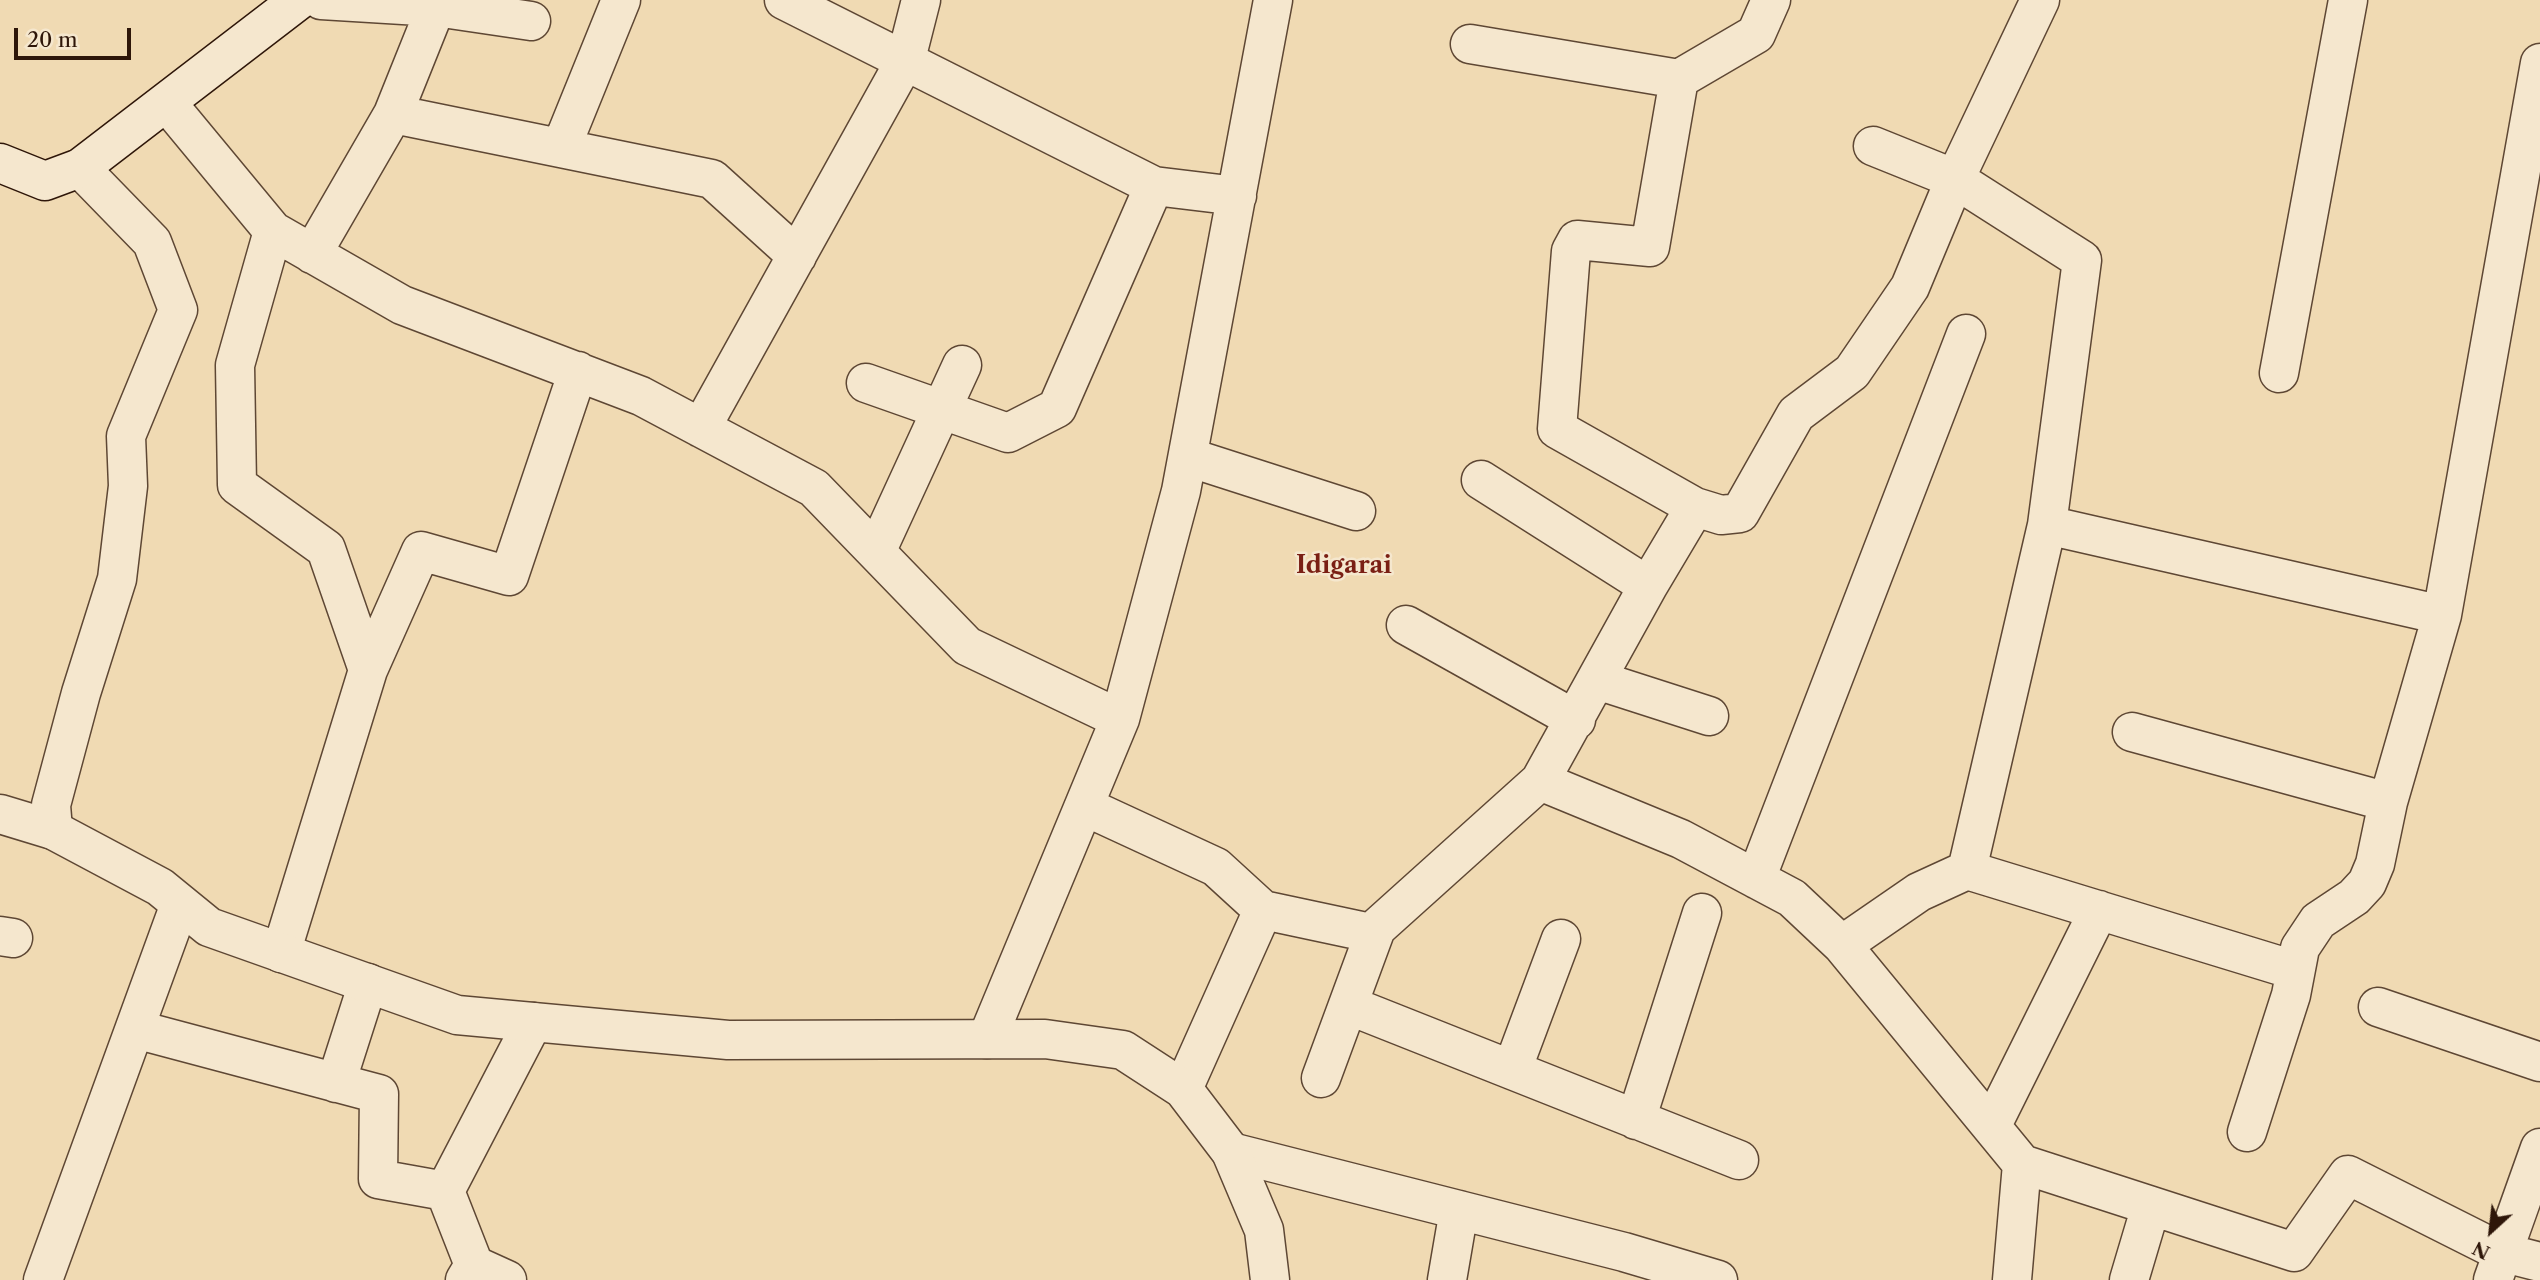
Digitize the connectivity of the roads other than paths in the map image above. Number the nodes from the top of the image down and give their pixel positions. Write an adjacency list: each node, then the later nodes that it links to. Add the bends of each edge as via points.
1 (299, 0): 16 (street)
2 (321, 0): 10 (street)
3 (621, 0): 19 (street)
4 (784, 0): 13 (street)
5 (921, 0): 13 (street)
6 (1273, 0): 24 (street)
7 (1771, 0): 15 (street, via 1756,34)
8 (2040, 0): 22 (street)
9 (2348, 0): 31 (street)
10 (436, 7): 11 (street); 17 (street)
11 (531, 21)
12 (1470, 44): 15 (street)
13 (906, 59): 23 (street); 27 (street)
14 (2540, 63): 42 (street)
15 (1679, 79): 37 (street, via 1650,247 1577,240 1571,251 1557,429)
16 (167, 103): 21 (street); 25 (street)
17 (393, 114): 19 (street); 26 (street)
18 (1873, 146): 22 (street)
19 (561, 148): 27 (street, via 712,178)
20 (0, 163): 21 (street, via 45,181)
21 (80, 168): 54 (street, via 152,243 178,310 126,436 128,486 117,579 51,805)
22 (1955, 179): 37 (street, via 1910,287 1852,372 1796,414 1740,513 1721,515); 39 (street, via 2082,260)
23 (1154, 186): 24 (street); 33 (street, via 1057,408 1008,433)
24 (1237, 196): 35 (street)
25 (273, 231): 26 (street); 44 (street, via 235,365 237,485 326,549)
26 (312, 254): 30 (street, via 402,305)
27 (797, 256): 34 (street)
28 (1966, 334): 56 (street)
29 (962, 365): 33 (street)
30 (578, 371): 34 (street, via 641,396); 44 (street, via 509,576 421,551)
31 (2279, 373)
32 (866, 383): 33 (street)
33 (942, 409): 40 (street)
34 (701, 428): 40 (street, via 814,488)
35 (1188, 457): 38 (street); 47 (street)
36 (1481, 480): 41 (street)
37 (1695, 507): 41 (street)
38 (1356, 510)
39 (2047, 525): 42 (street); 55 (street)
40 (876, 552): 47 (street, via 967,646)
41 (1648, 586): 45 (street)
42 (2442, 615): 51 (street)
43 (1406, 625): 48 (street)
44 (369, 670): 64 (street)
45 (1597, 680): 46 (street); 48 (street)
46 (1709, 716)
47 (1120, 719): 52 (street)
48 (1576, 720): 50 (street)
49 (2132, 732): 51 (street)
50 (1540, 781): 56 (street, via 1681,839); 61 (street)
51 (2389, 802): 65 (street, via 2367,883 2318,921 2300,948)
52 (1084, 806): 58 (street, via 1216,867); 71 (street)
53 (0, 814): 54 (street)
54 (53, 831): 57 (street, via 160,887)
55 (1967, 870): 59 (street); 63 (street, via 1919,892)
56 (1756, 879): 63 (street, via 1792,898)
57 (180, 904): 64 (street, via 209,927); 70 (street)
58 (1263, 910): 61 (street, via 1371,933); 76 (street)
59 (2099, 910): 65 (street); 78 (street)
60 (1702, 913): 77 (street)
61 (1376, 929): 67 (street)
62 (1561, 939): 73 (street)
63 (1842, 945): 78 (street)
64 (281, 953): 66 (street)
65 (2294, 970): 79 (street, via 2291,995)
66 (368, 984): 69 (street, via 457,1015); 75 (street)
67 (1348, 1005): 73 (street); 74 (street)
68 (2378, 1007): 72 (street)
69 (533, 1022): 71 (street, via 728,1040); 84 (street)
70 (135, 1029): 75 (street); 91 (street)
71 (987, 1039): 76 (street, via 1045,1039 1123,1051)
72 (2540, 1062)
73 (1512, 1070): 77 (street)
74 (1321, 1078)
75 (336, 1083): 84 (street, via 379,1094 378,1179)
76 (1183, 1089): 81 (street)
77 (1636, 1120): 82 (street)
78 (1992, 1125): 83 (street)
79 (2246, 1132)
80 (2540, 1148): 89 (street)
81 (1231, 1152): 86 (street); 92 (street, via 1264,1230)
82 (1739, 1160)
83 (2022, 1164): 85 (street); 95 (street)
84 (445, 1191): 90 (street)
85 (2151, 1206): 89 (street, via 2294,1252 2348,1175); 96 (street)
86 (1459, 1210): 88 (street); 93 (street)
87 (2540, 1262): 89 (street)
88 (1620, 1266): 94 (street)
89 (2497, 1266)
90 (482, 1275)
91 (43, 1280)
92 (1270, 1280)
93 (1447, 1280)
94 (1718, 1280)
95 (2012, 1280)
96 (2129, 1280)

